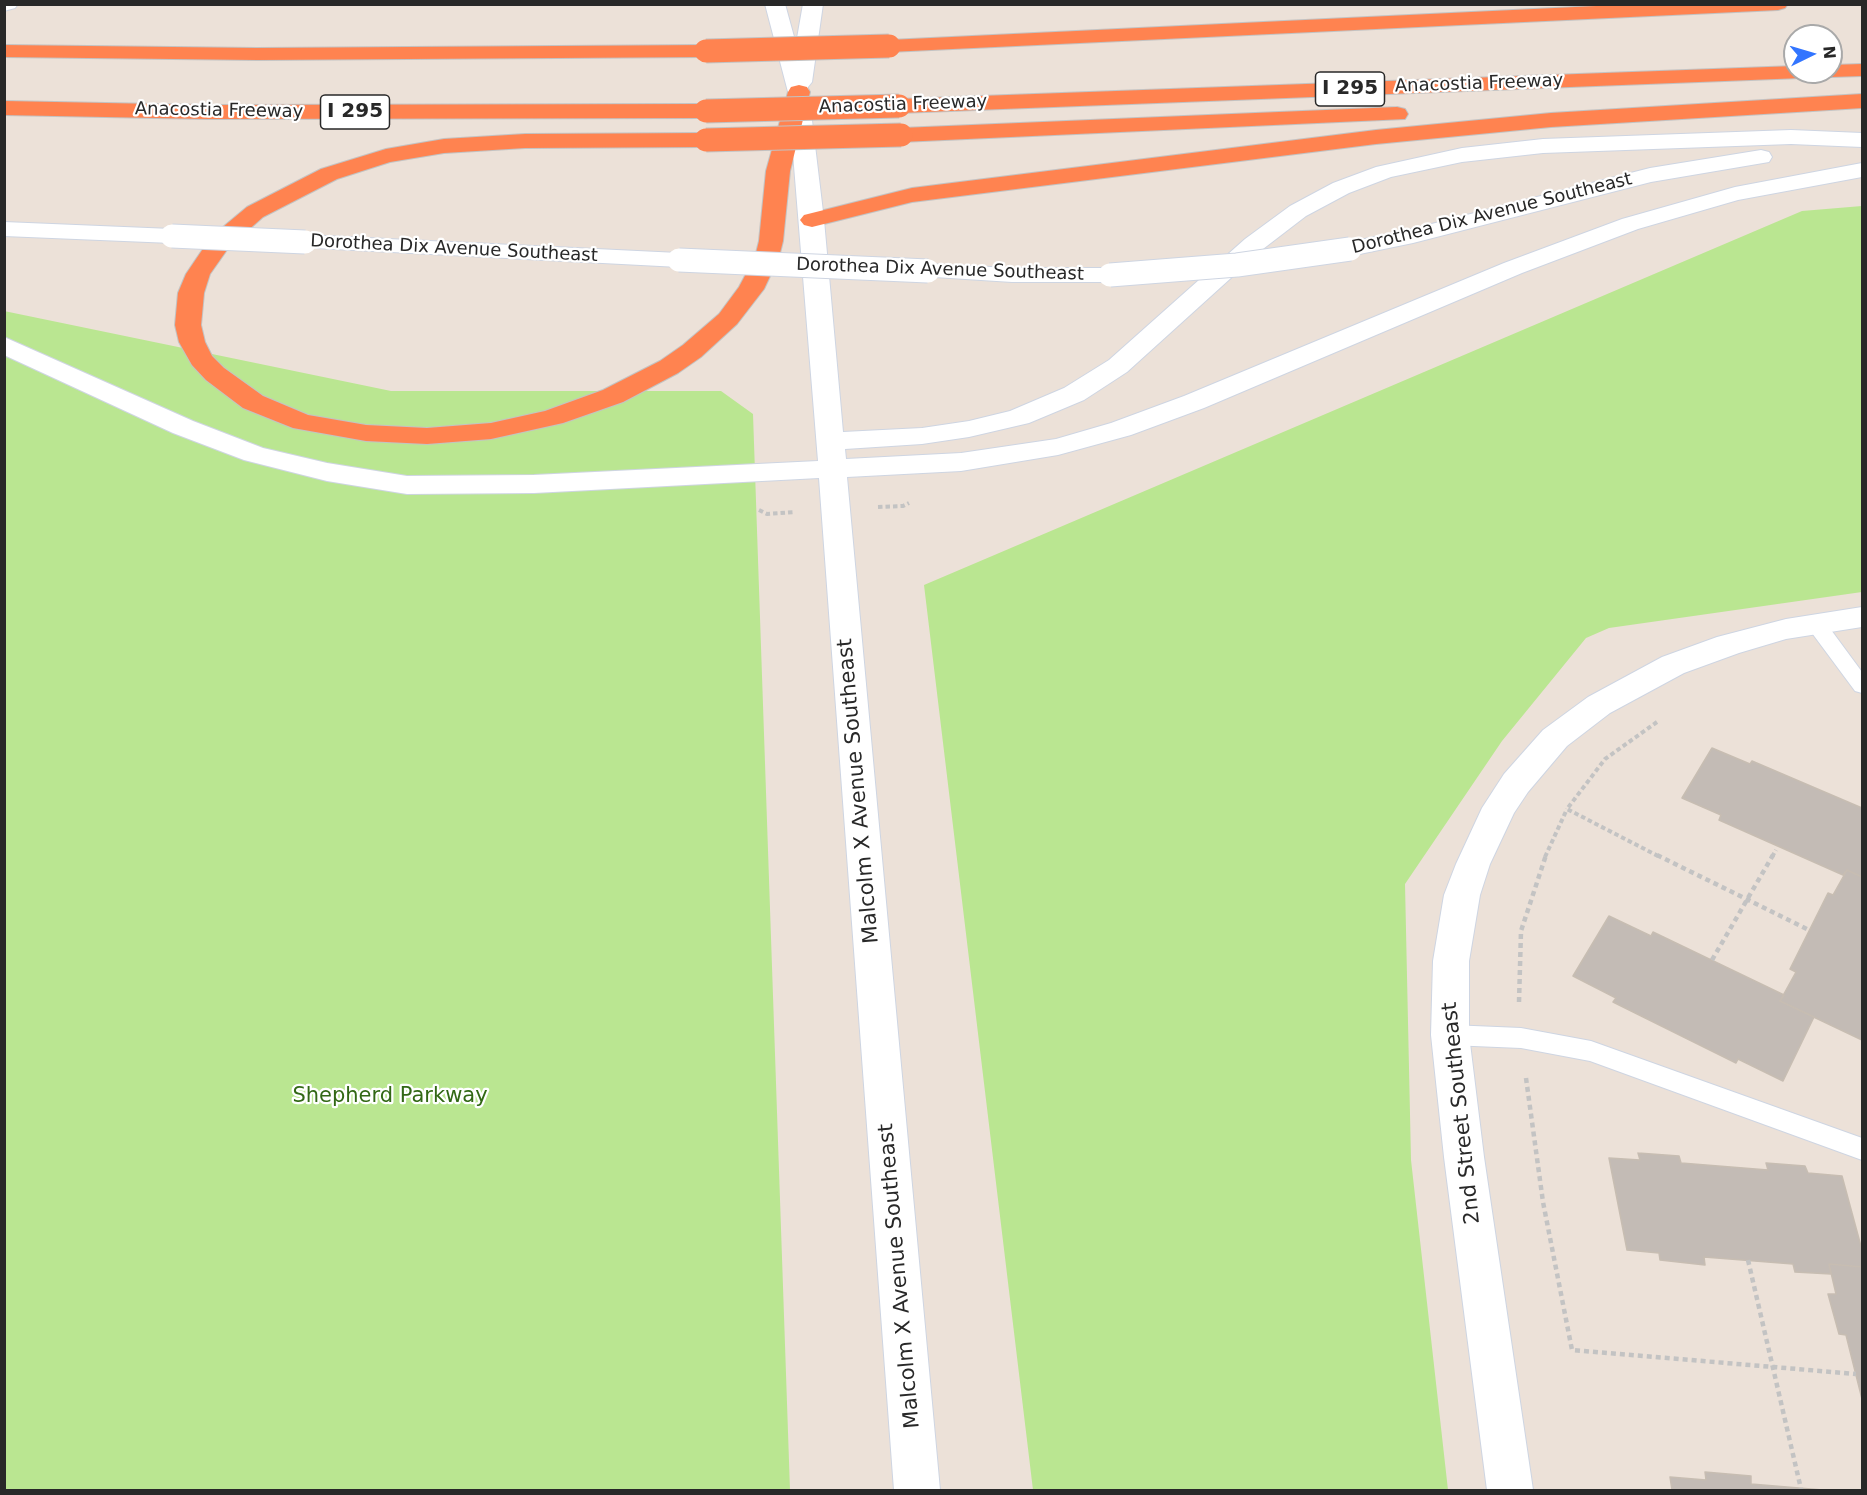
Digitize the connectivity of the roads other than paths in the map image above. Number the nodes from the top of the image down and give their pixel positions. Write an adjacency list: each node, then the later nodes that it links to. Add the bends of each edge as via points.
1 (775, 4): 8 (main road, Malcolm X Avenue Southeast)
2 (813, 4): 8 (main road, Malcolm X Avenue Southeast)
3 (1778, 4): 4 (highway, bridge, via 889,46 706,51 280,54)
4 (4, 51)
5 (1863, 70): 6 (highway)
6 (1843, 71)
7 (1783, 73): 10 (highway, Anacostia Freeway / I 295, bridge, via 706,111 207,112)
8 (799, 92): 9 (highway, bridge, via 778,171 771,241 751,290 728,319 692,351 669,368 613,396 554,417 491,431 428,436 366,433 303,422 253,402 215,374 192,342 188,325 191,293 198,274 220,242 255,212 328,174 386,156 444,146 525,141 706,140 901,135 1733,100); 14 (main road, Malcolm X Avenue Southeast)
9 (1857, 101): 14 (highway, via 1561,119 1376,137 912,195)
10 (4, 108)
11 (1863, 140): 17 (main road, via 1791,137 1543,146 1462,154 1384,172 1341,188 1298,211 1254,244 1118,366 1074,394 1019,417)
12 (1863, 145): 15 (main road, Dorothea Dix Avenue Southeast, bridge, via 1685,168 1350,249 1237,265 1110,275 1012,275)
13 (1863, 170): 17 (main road, via 1735,194 1621,227 1194,402 1092,439 1047,450 928,465)
14 (812, 220): 17 (main road, Malcolm X Avenue Southeast)
15 (4, 229)
16 (4, 345): 17 (main road, via 217,441 290,464 367,479 491,486)
17 (831, 455): 23 (main road, Malcolm X Avenue Southeast)
18 (1863, 617): 19 (main road, 2nd Street Southeast)
19 (1816, 624): 20 (lane); 21 (main road, 2nd Street Southeast, via 1728,645 1648,677 1577,720 1535,759 1499,808 1462,895 1451,961)
20 (1863, 686)
21 (1450, 1035): 22 (lane, via 1521,1038 1591,1051); 24 (main road, 2nd Street Southeast)
22 (1863, 1149)
23 (917, 1491)
24 (1510, 1491)

